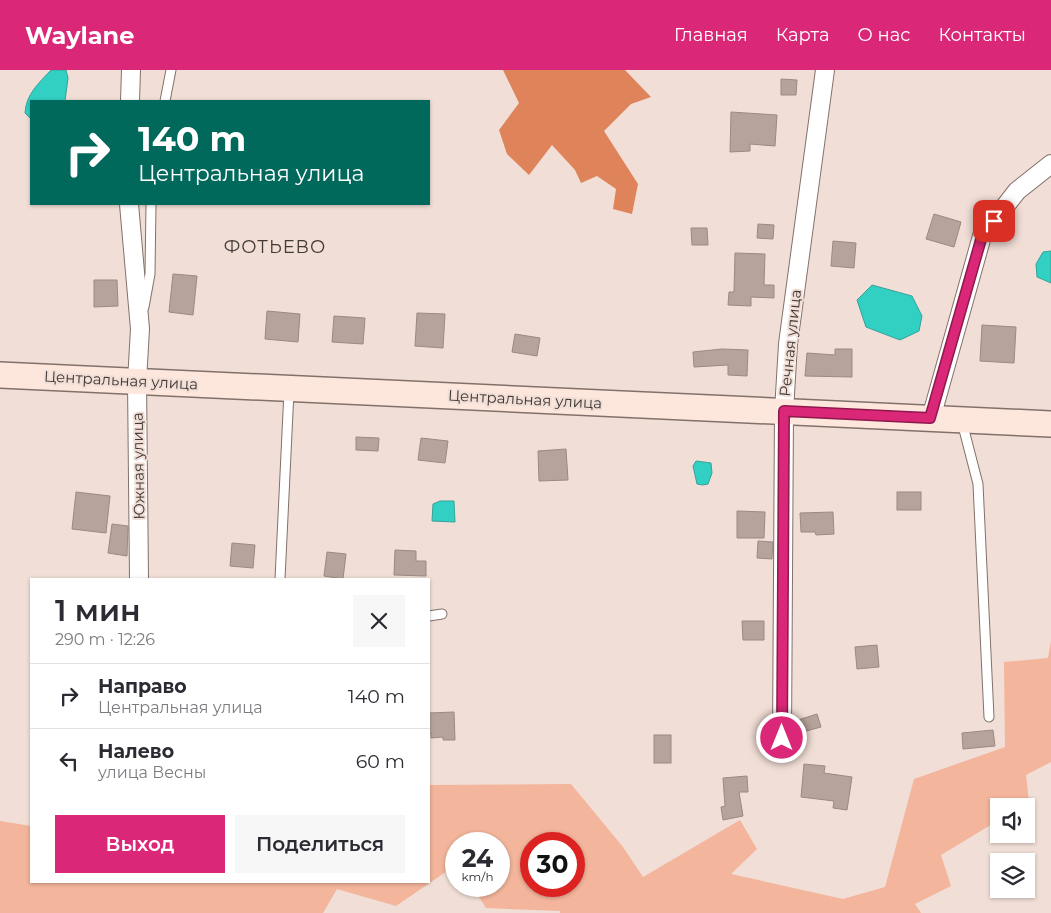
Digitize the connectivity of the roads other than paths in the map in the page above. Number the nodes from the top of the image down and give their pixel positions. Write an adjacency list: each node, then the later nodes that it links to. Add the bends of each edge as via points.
1 (130, 70): 4 (street)
2 (171, 70): 5 (lane)
3 (825, 70): 13 (street, Речная улица, via 788,344)
4 (130, 100)
5 (165, 100)
6 (1051, 164): 14 (street, via 1017,191 982,236)
7 (129, 205): 9 (street, Южная улица)
8 (152, 205): 9 (lane, via 150,274)
9 (140, 329): 11 (street, Южная улица)
10 (0, 375): 11 (main road, Центральная улица)
11 (137, 381): 12 (main road, Центральная улица); 17 (street, Южная улица)
12 (290, 388): 13 (main road, Центральная улица); 18 (lane)
13 (784, 411): 14 (main road, Центральная улица); 22 (street, Речная улица)
14 (930, 418): 15 (main road, Центральная улица)
15 (961, 419): 16 (main road, Центральная улица); 21 (lane, via 978,484)
16 (1051, 424)
17 (139, 578)
18 (280, 578)
19 (442, 614): 20 (lane)
20 (430, 616)
21 (989, 717)
22 (782, 738)

